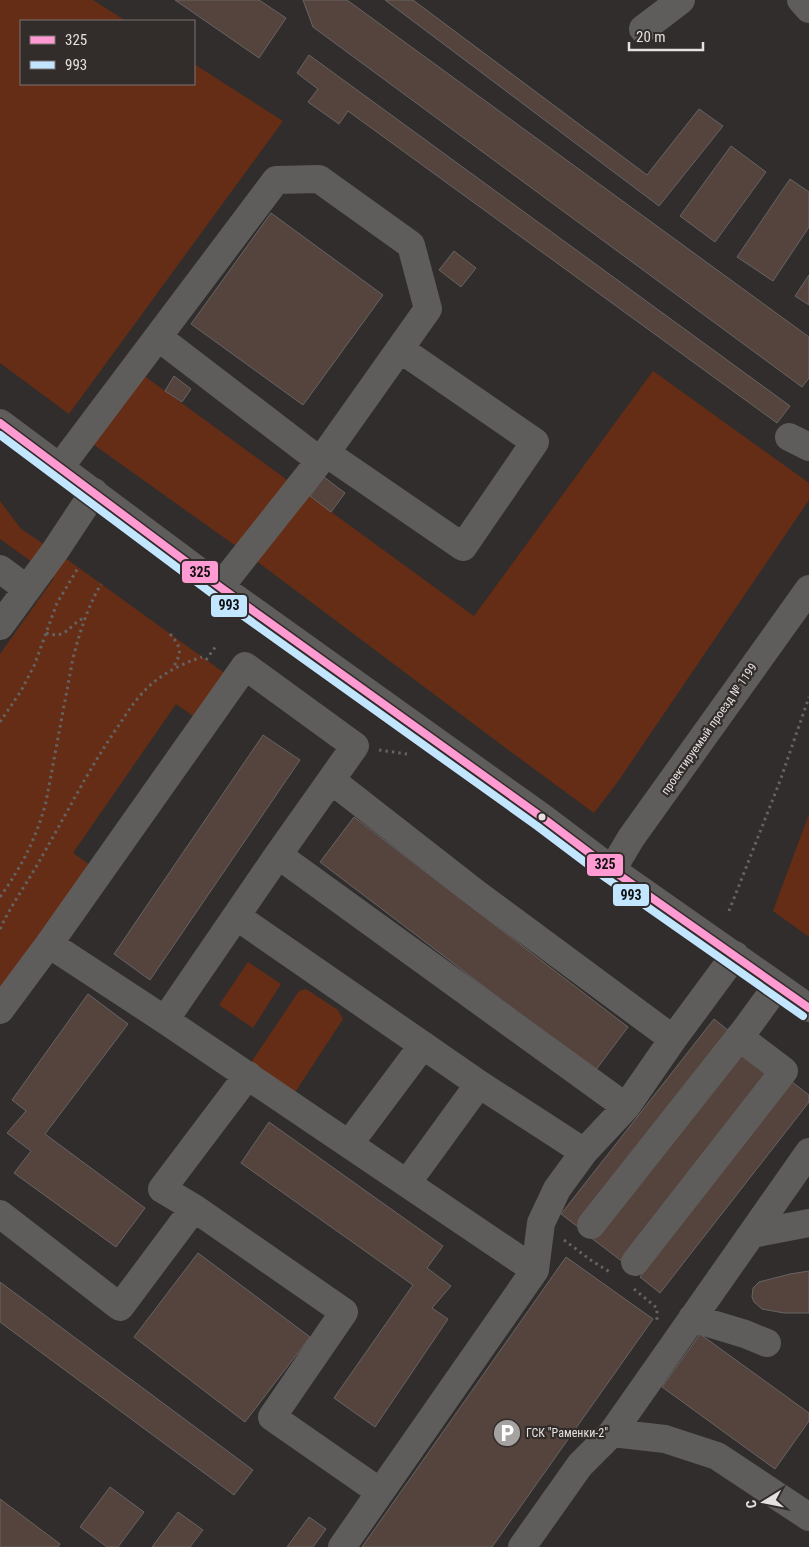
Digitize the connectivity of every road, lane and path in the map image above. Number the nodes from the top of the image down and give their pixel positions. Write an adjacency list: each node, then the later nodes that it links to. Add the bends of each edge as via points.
1 (681, 0): 4 (street)
2 (801, 0): 3 (street)
3 (809, 9)
4 (643, 29)
5 (158, 337): 6 (street, via 276,180 319,179 411,245 428,309); 8 (street); 9 (street)
6 (400, 349): 8 (street); 8 (street, via 535,442 463,547)
7 (0, 423): 9 (street)
8 (323, 457): 14 (street)
9 (60, 467): 10 (street)
10 (94, 492): 14 (street); 15 (street)
11 (78, 568): 19 (path, via 57,603)
12 (0, 569): 15 (street)
13 (101, 584): 17 (path)
14 (220, 587): 29 (street)
15 (27, 589): 18 (street)
16 (809, 589): 29 (street, проектируемый проезд № 1199, via 631,838)
17 (84, 618): 19 (path, via 62,634); 30 (path, via 40,825)
18 (0, 626)
19 (46, 632): 24 (path, via 34,666)
20 (170, 634): 22 (path, via 180,651)
21 (216, 646): 22 (path, via 204,659)
22 (173, 668): 33 (path, via 139,696 112,736)
23 (809, 697): 31 (path)
24 (0, 722)
25 (355, 746): 26 (path); 27 (street); 34 (street, via 245,666)
26 (410, 755)
27 (331, 780): 28 (street); 41 (street, via 477,894)
28 (278, 855): 32 (street); 45 (street)
29 (612, 870): 35 (street)
30 (0, 898)
31 (729, 912)
32 (236, 916): 39 (street); 42 (street)
33 (0, 929)
34 (49, 944): 38 (street); 39 (street)
35 (735, 955): 36 (street); 41 (street)
36 (777, 986): 37 (street); 40 (street)
37 (809, 1008)
38 (0, 1010)
39 (166, 1020): 43 (street)
40 (739, 1037): 54 (street); 57 (street, via 784,1071)
41 (673, 1039): 45 (street)
42 (423, 1044): 44 (street); 46 (street)
43 (248, 1075): 46 (street); 50 (street, via 162,1189)
44 (479, 1084): 47 (street); 49 (street)
45 (626, 1107): 47 (street)
46 (349, 1144): 49 (street)
47 (584, 1152): 52 (street, via 557,1190)
48 (809, 1152): 55 (street)
49 (406, 1183): 56 (street)
50 (194, 1208): 51 (street, via 120,1307); 62 (street, via 344,1312 272,1417)
51 (0, 1214)
52 (541, 1223): 56 (street); 57 (path, via 592,1261)
53 (809, 1223): 55 (street)
54 (591, 1225)
55 (752, 1234): 58 (street)
56 (535, 1270): 62 (street)
57 (625, 1273): 59 (path, via 657,1308)
58 (692, 1318): 60 (street); 61 (street)
59 (657, 1325)
60 (767, 1343)
61 (612, 1433): 63 (street, via 665,1438 717,1456); 65 (street, via 580,1465)
62 (380, 1492): 64 (street)
63 (809, 1516)
64 (342, 1547)
65 (522, 1547)

